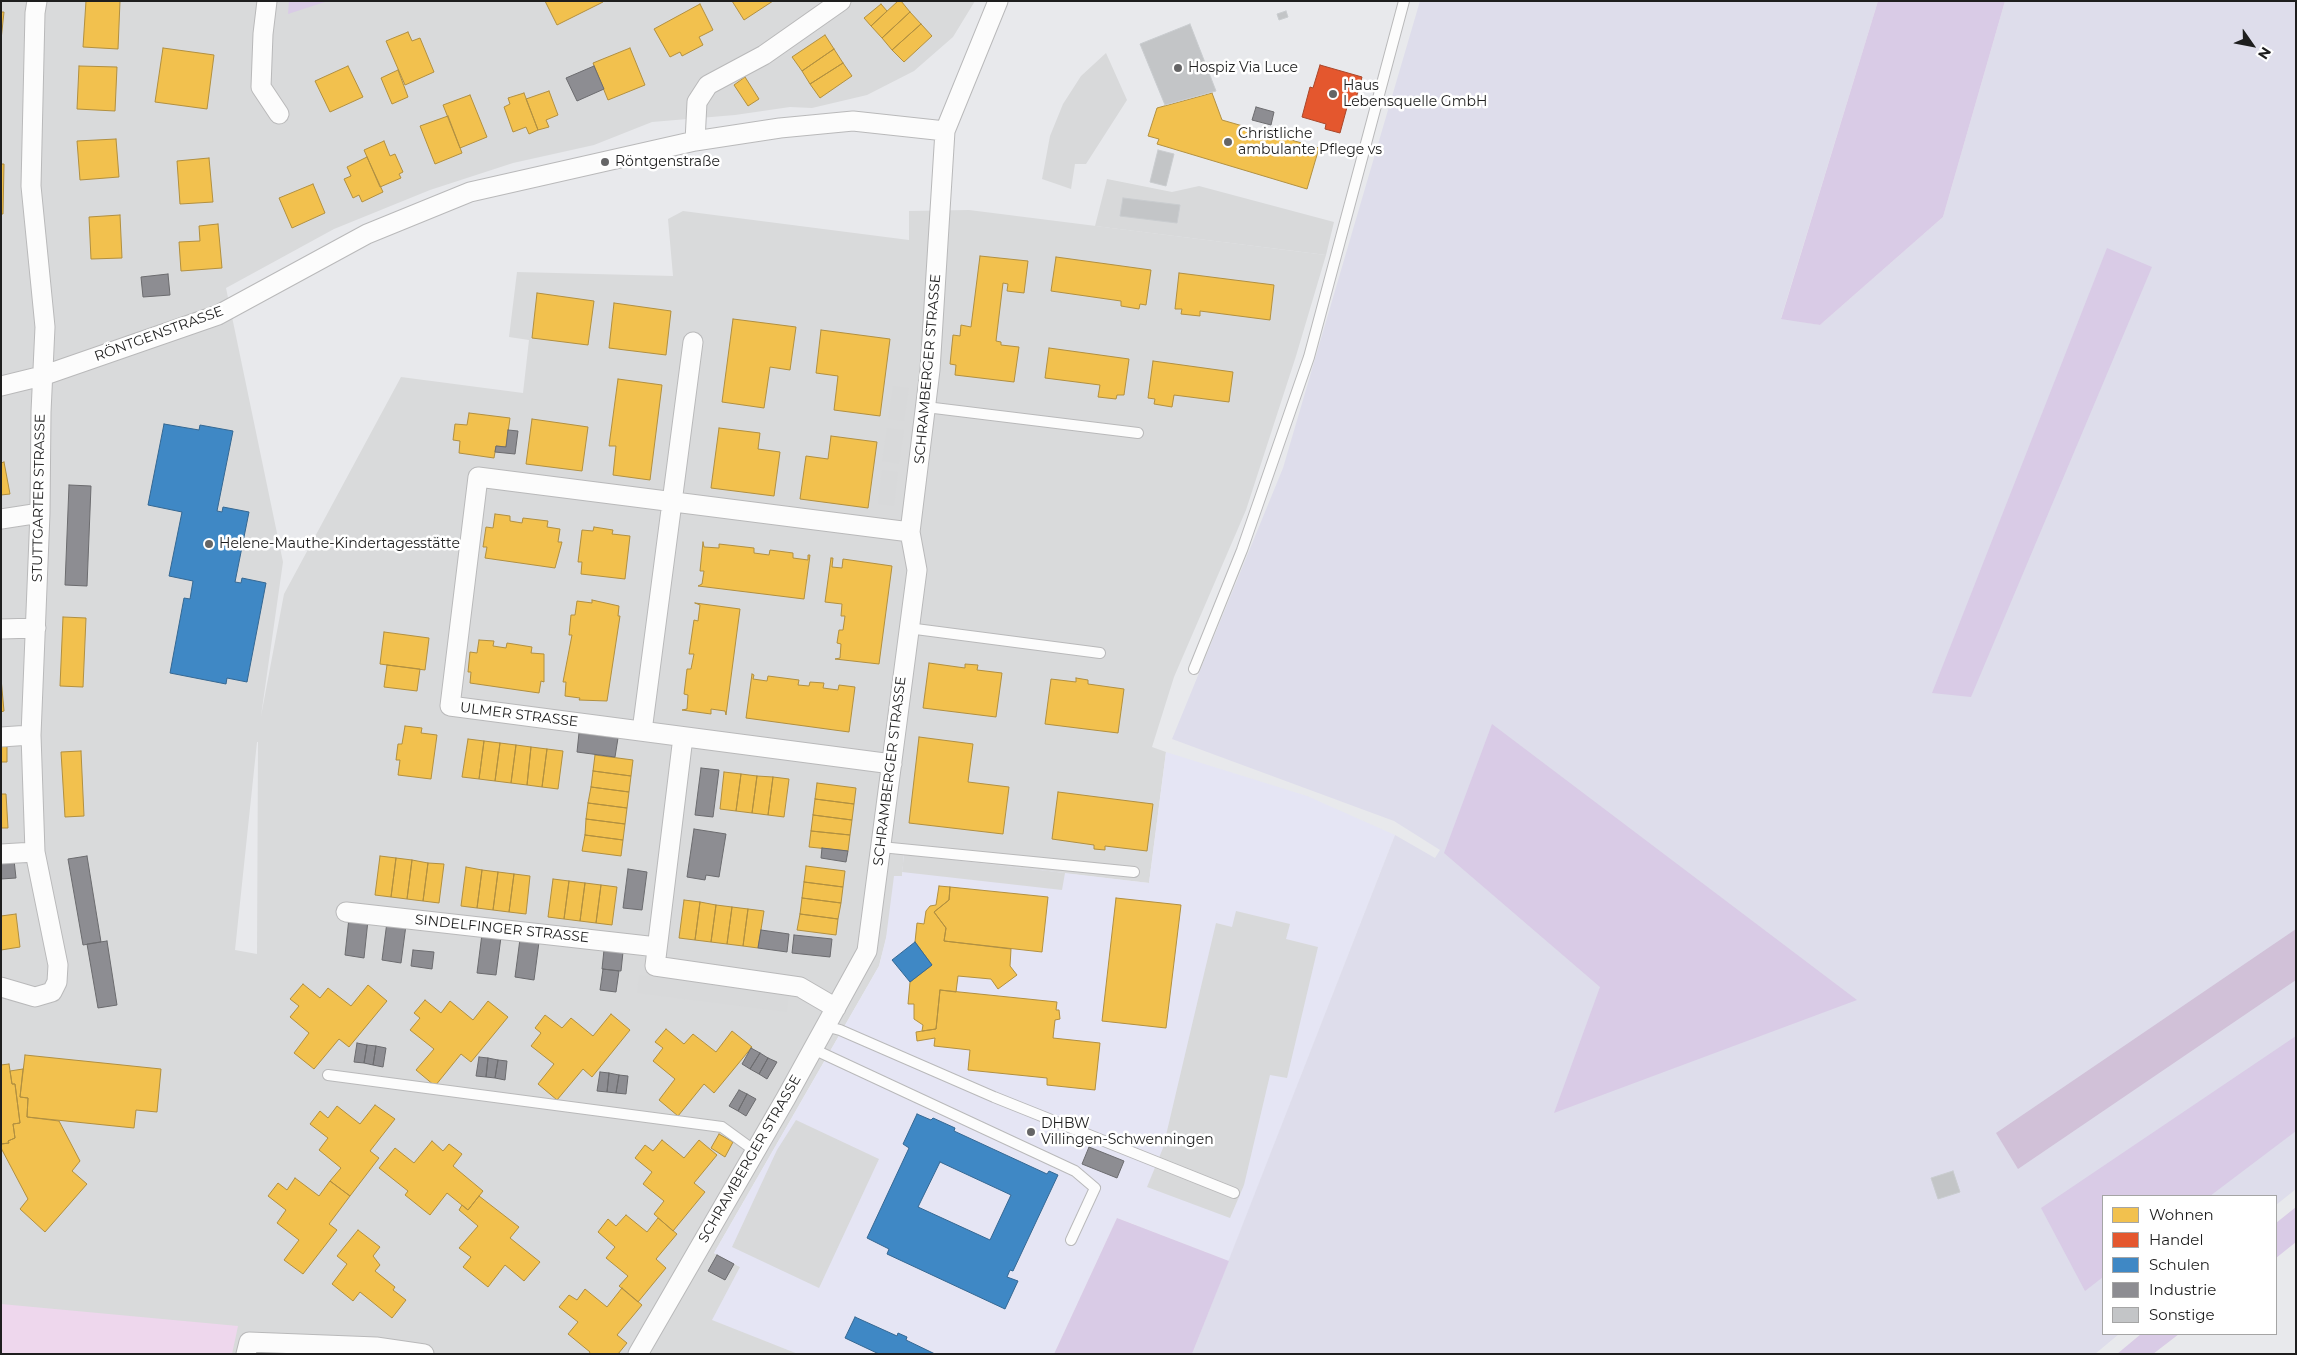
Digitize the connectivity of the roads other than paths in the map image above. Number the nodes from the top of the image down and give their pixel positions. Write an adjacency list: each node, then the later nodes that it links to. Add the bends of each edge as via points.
1 (37, 1): 10 (street, STUTTGARTER STRASSE, via 31,186 45,327)
2 (267, 1): 6 (street, via 261,87)
3 (841, 1): 8 (street, via 764,55 708,84 697,102)
4 (998, 1): 7 (street)
5 (1404, 1): 22 (lane, via 1309,357 1242,550)
6 (279, 114)
7 (945, 131): 8 (street, RÖNTGENSTRASSE, via 853,121); 12 (street, SCHRAMBERGER STRASSE)
8 (696, 141): 10 (street, RÖNTGENSTRASSE, via 470,192 367,234 218,315)
9 (693, 342): 14 (street)
10 (42, 376): 11 (street, RÖNTGENSTRASSE); 15 (street, STUTTGARTER STRASSE)
11 (1, 386)
12 (926, 407): 13 (lane); 17 (street, SCHRAMBERGER STRASSE)
13 (1138, 433)
14 (672, 502): 17 (street, ULMER STRASSE); 23 (street); 23 (street, ULMER STRASSE, via 478,477 450,706)
15 (40, 513): 16 (street); 18 (street, STUTTGARTER STRASSE)
16 (1, 519)
17 (910, 532): 19 (street, SCHRAMBERGER STRASSE, via 917,570)
18 (36, 628): 20 (street); 24 (street, STUTTGARTER STRASSE)
19 (908, 628): 21 (lane); 27 (street, SCHRAMBERGER STRASSE)
20 (1, 629)
21 (1100, 653)
22 (1194, 669)
23 (642, 731): 26 (street, ULMER STRASSE)
24 (31, 735): 25 (street); 29 (street, STUTTGARTER STRASSE)
25 (1, 737)
26 (683, 737): 27 (street, ULMER STRASSE); 33 (street)
27 (892, 764): 28 (street, SCHRAMBERGER STRASSE)
28 (881, 847): 31 (lane); 35 (street, SCHRAMBERGER STRASSE, via 867,951)
29 (35, 852): 30 (street); 34 (street, STUTTGARTER STRASSE, via 58,965 57,982 52,992 35,997)
30 (1, 854)
31 (1134, 872)
32 (346, 912): 33 (street, SINDELFINGER STRASSE)
33 (657, 947): 35 (street, via 654,966 800,987)
34 (1, 987)
35 (836, 1008): 36 (street, SCHRAMBERGER STRASSE)
36 (825, 1026): 37 (street, SCHRAMBERGER STRASSE); 40 (lane)
37 (813, 1049): 39 (street, SCHRAMBERGER STRASSE); 41 (lane, via 1075,1171 1095,1188)
38 (328, 1075): 39 (lane, via 722,1127)
39 (755, 1151): 44 (street, SCHRAMBERGER STRASSE)
40 (1234, 1193)
41 (1071, 1240)
42 (247, 1348): 43 (street, via 368,1347)
43 (424, 1354)
44 (638, 1354)

